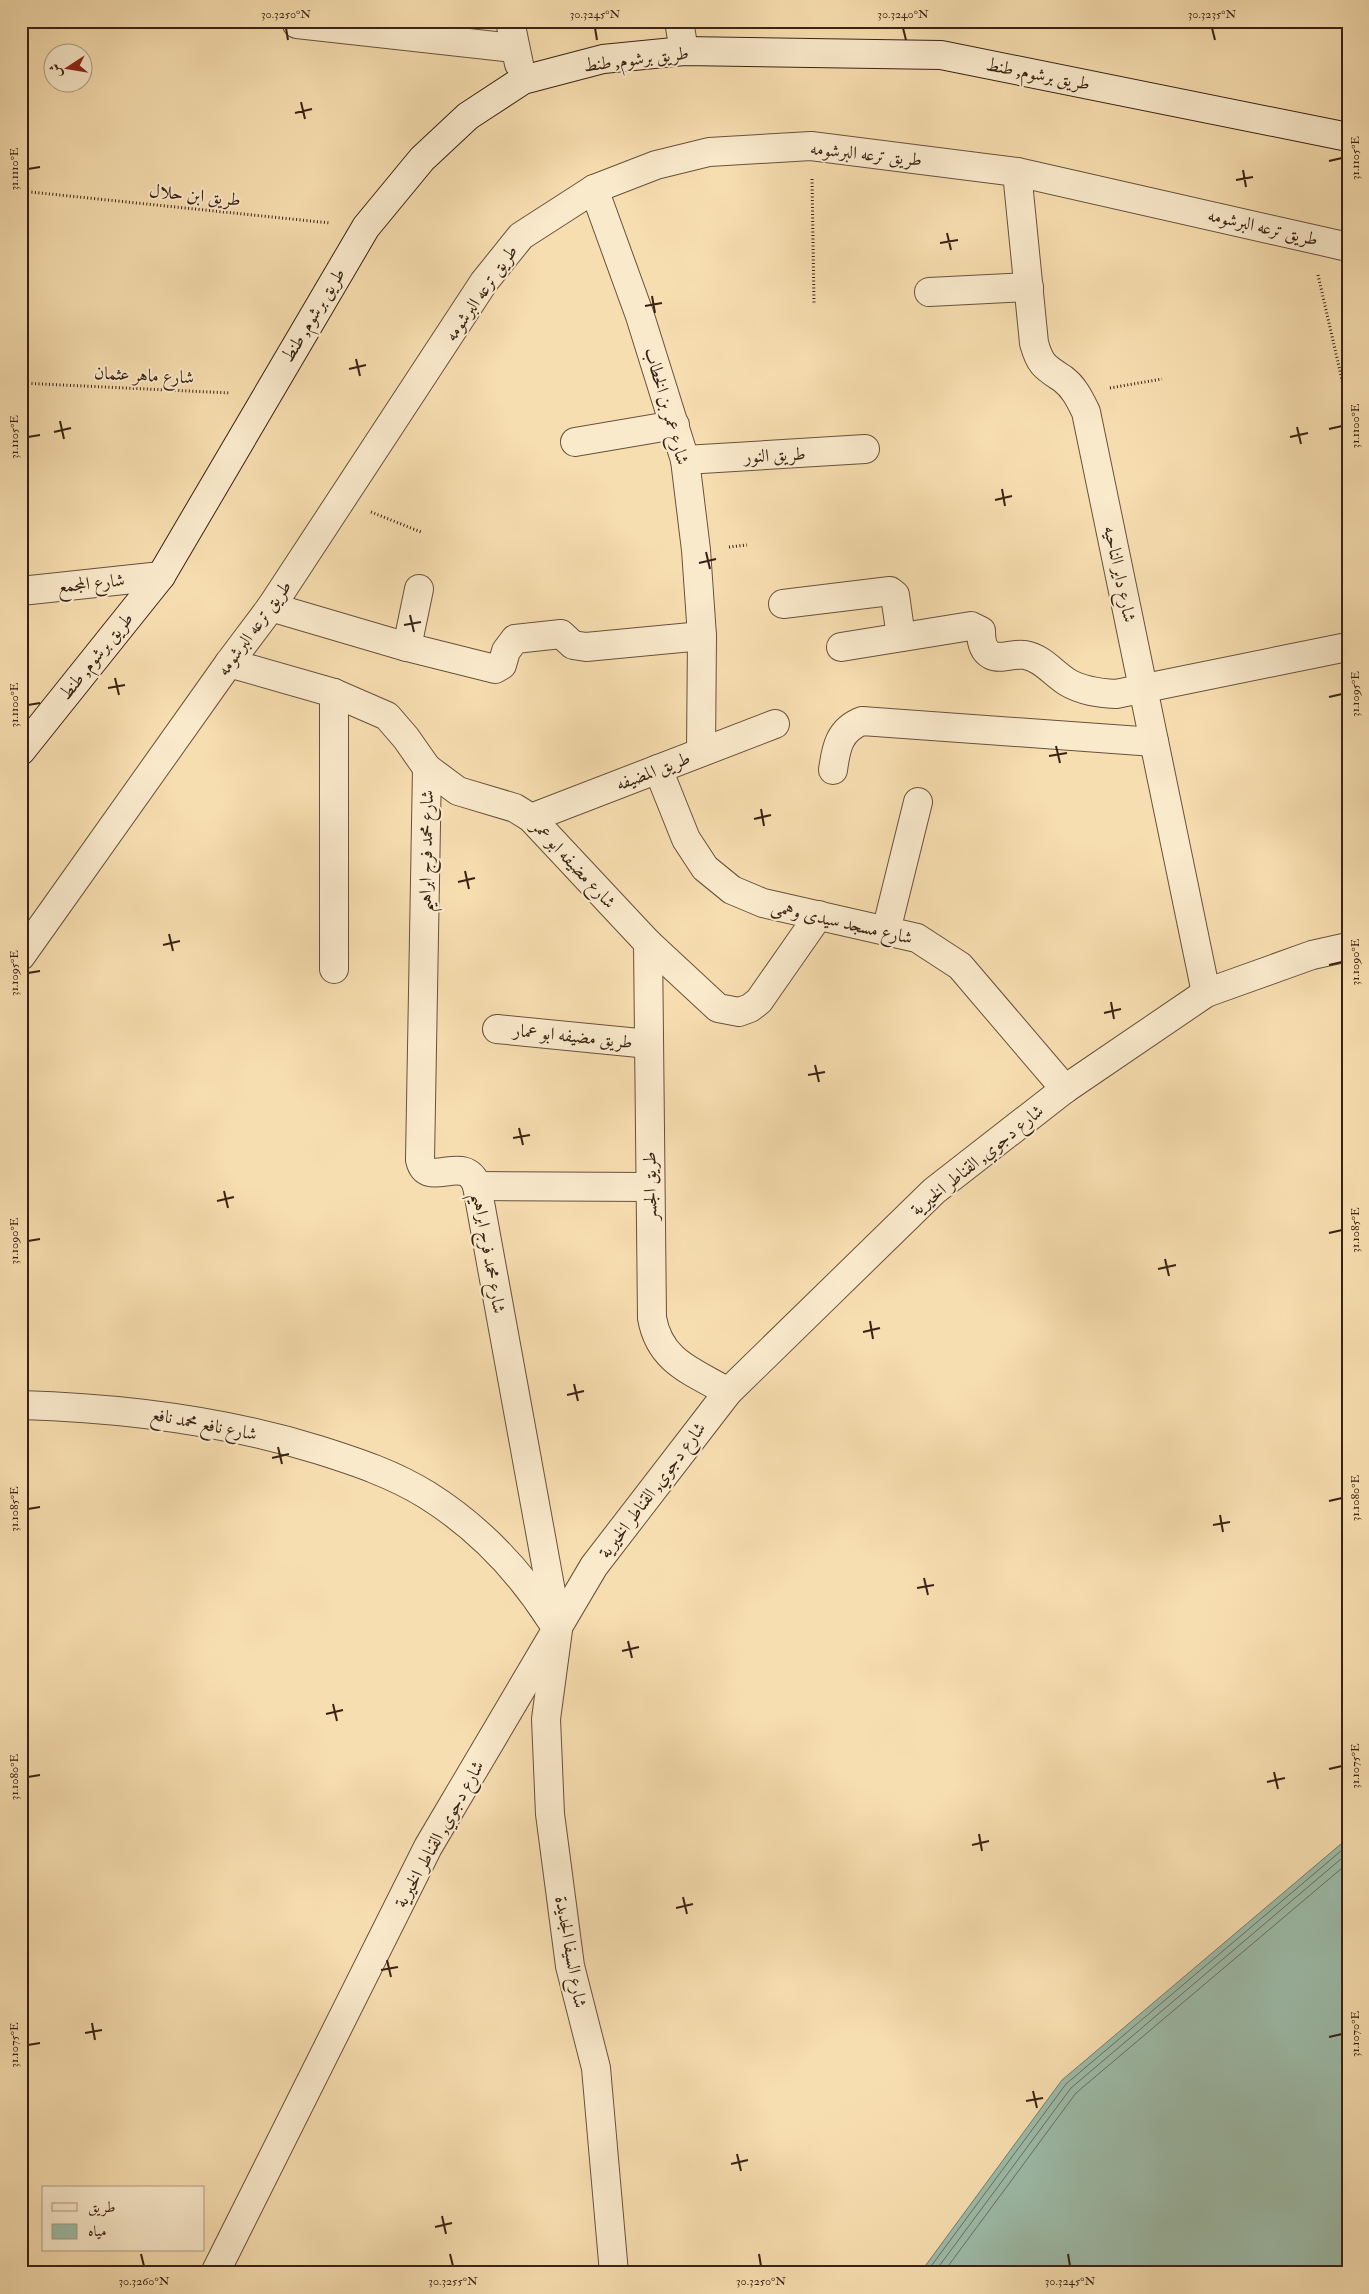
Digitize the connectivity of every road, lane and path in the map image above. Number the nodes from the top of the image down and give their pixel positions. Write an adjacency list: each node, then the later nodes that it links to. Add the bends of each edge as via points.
1 (510, 21): 5 (street)
2 (679, 21): 6 (street)
3 (297, 24): 4 (street)
4 (361, 26): 5 (street)
5 (514, 48): 7 (street)
6 (684, 51): 7 (street, طريق برشوم, طنط, via 602,60); 8 (street, طريق برشوم, طنط, via 941,54)
7 (523, 80): 13 (street, طريق برشوم, طنط, via 468,116 422,159)
8 (1348, 136)
9 (811, 146): 10 (street, طريق ترعه البرشومه); 11 (street, طريق ترعه البرشومه, via 709,152 656,165); 18 (path)
10 (1017, 172): 14 (street, طريق ترعه البرشومه); 16 (street, شارع داير الناحيه)
11 (594, 189): 24 (street, شارع عمر بن الخطاب); 28 (street, طريق ترعه البرشومه, via 521,236 484,282)
12 (21, 191): 13 (path, طريق ابن حلال)
13 (366, 227): 22 (street, طريق برشوم, طنط)
14 (1310, 238): 15 (street, طريق ترعه البرشومه); 23 (path)
15 (1348, 247)
16 (1028, 287): 17 (street); 21 (street, شارع داير الناحيه, via 1037,355 1043,366 1064,380)
17 (929, 292)
18 (814, 304)
19 (1162, 379): 21 (path)
20 (21, 383): 22 (path, شارع ماهر عثمان)
21 (1077, 394): 41 (street, شارع داير الناحيه, via 1086,412)
22 (265, 395): 30 (street, طريق برشوم, طنط)
23 (1348, 406)
24 (675, 425): 25 (street); 27 (street, شارع عمر بن الخطاب)
25 (575, 442)
26 (865, 449): 27 (street, طريق النور)
27 (685, 460): 35 (street, شارع عمر بن الخطاب)
28 (342, 501): 29 (path); 34 (street, طريق ترعه البرشومه)
29 (421, 532)
30 (160, 576): 32 (street, شارع المجمع); 45 (street, طريق برشوم, طنط)
31 (419, 589): 37 (street)
32 (21, 591)
33 (783, 604): 36 (street, via 890,591 895,596)
34 (271, 608): 37 (street); 40 (street, طريق ترعه البرشومه)
35 (702, 636): 37 (street, via 586,647 573,645 561,634 522,637 510,645 502,665 495,669); 46 (street, شارع عمر بن الخطاب)
36 (901, 637): 38 (street); 41 (street, via 974,626 980,632 986,652 994,656 1026,655 1068,682 1091,692 1116,694)
37 (407, 647)
38 (841, 647)
39 (1342, 648): 41 (street)
40 (228, 663): 42 (street, شارع مضيفه ابو عمر); 56 (street, طريق ترعه البرشومه)
41 (1144, 688): 44 (street, شارع داير الناحيه)
42 (334, 693): 47 (street, شارع مضيفه ابو عمر, via 387,716); 57 (street)
43 (775, 724): 46 (street, طريق المضيفه)
44 (1154, 742): 49 (street, via 862,721 840,737); 58 (street, شارع داير الناحيه)
45 (21, 751)
46 (701, 752): 48 (street, طريق المضيفه)
47 (427, 768): 51 (street, شارع مضيفه ابو عمر, via 458,791 515,808); 62 (street, شارع محمد فرج ابراهيم, via 420,1160 429,1172 466,1171 474,1176)
48 (658, 769): 51 (street, طريق المضيفه); 52 (street, شارع مسجد سيدى وهمى, via 686,839 705,868 732,890 763,903)
49 (833, 770)
50 (918, 802): 53 (street)
51 (531, 818): 54 (street, شارع مضيفه ابو عمر)
52 (819, 915): 53 (street, شارع مسجد سيدى وهمى); 54 (street, شارع مضيفه ابو عمر, via 759,1001 740,1012 718,1008)
53 (886, 931): 61 (street, شارع مسجد سيدى وهمى, via 916,938 960,966)
54 (648, 943): 60 (street, طريق الجسر)
55 (1348, 947): 58 (street, شارع دجوي, القناطر الخيرية, via 1312,955)
56 (21, 956)
57 (334, 969)
58 (1206, 993): 61 (street, شارع دجوي, القناطر الخيرية)
59 (497, 1029): 60 (street, طريق مضيفه ابو عمار)
60 (649, 1044): 63 (street, طريق الجسر)
61 (1065, 1089): 64 (street, شارع دجوي, القناطر الخيرية, via 934,1191)
62 (478, 1186): 63 (street); 66 (street, شارع محمد فرج ابراهيم)
63 (650, 1187): 64 (street, طريق الجسر, via 655,1334 673,1360)
64 (728, 1392): 66 (street, شارع دجوي, القناطر الخيرية, via 594,1566)
65 (21, 1405): 66 (street, شارع نافع محمد نافع, via 151,1413 291,1442 360,1462 394,1477 458,1516 514,1568)
66 (558, 1630): 67 (street, شارع دجوي, القناطر الخيرية, via 428,1847); 68 (street, شارع السيفا الجديدة, via 546,1719 550,1814 570,1966 596,2068)
67 (208, 2271)
68 (614, 2273)

